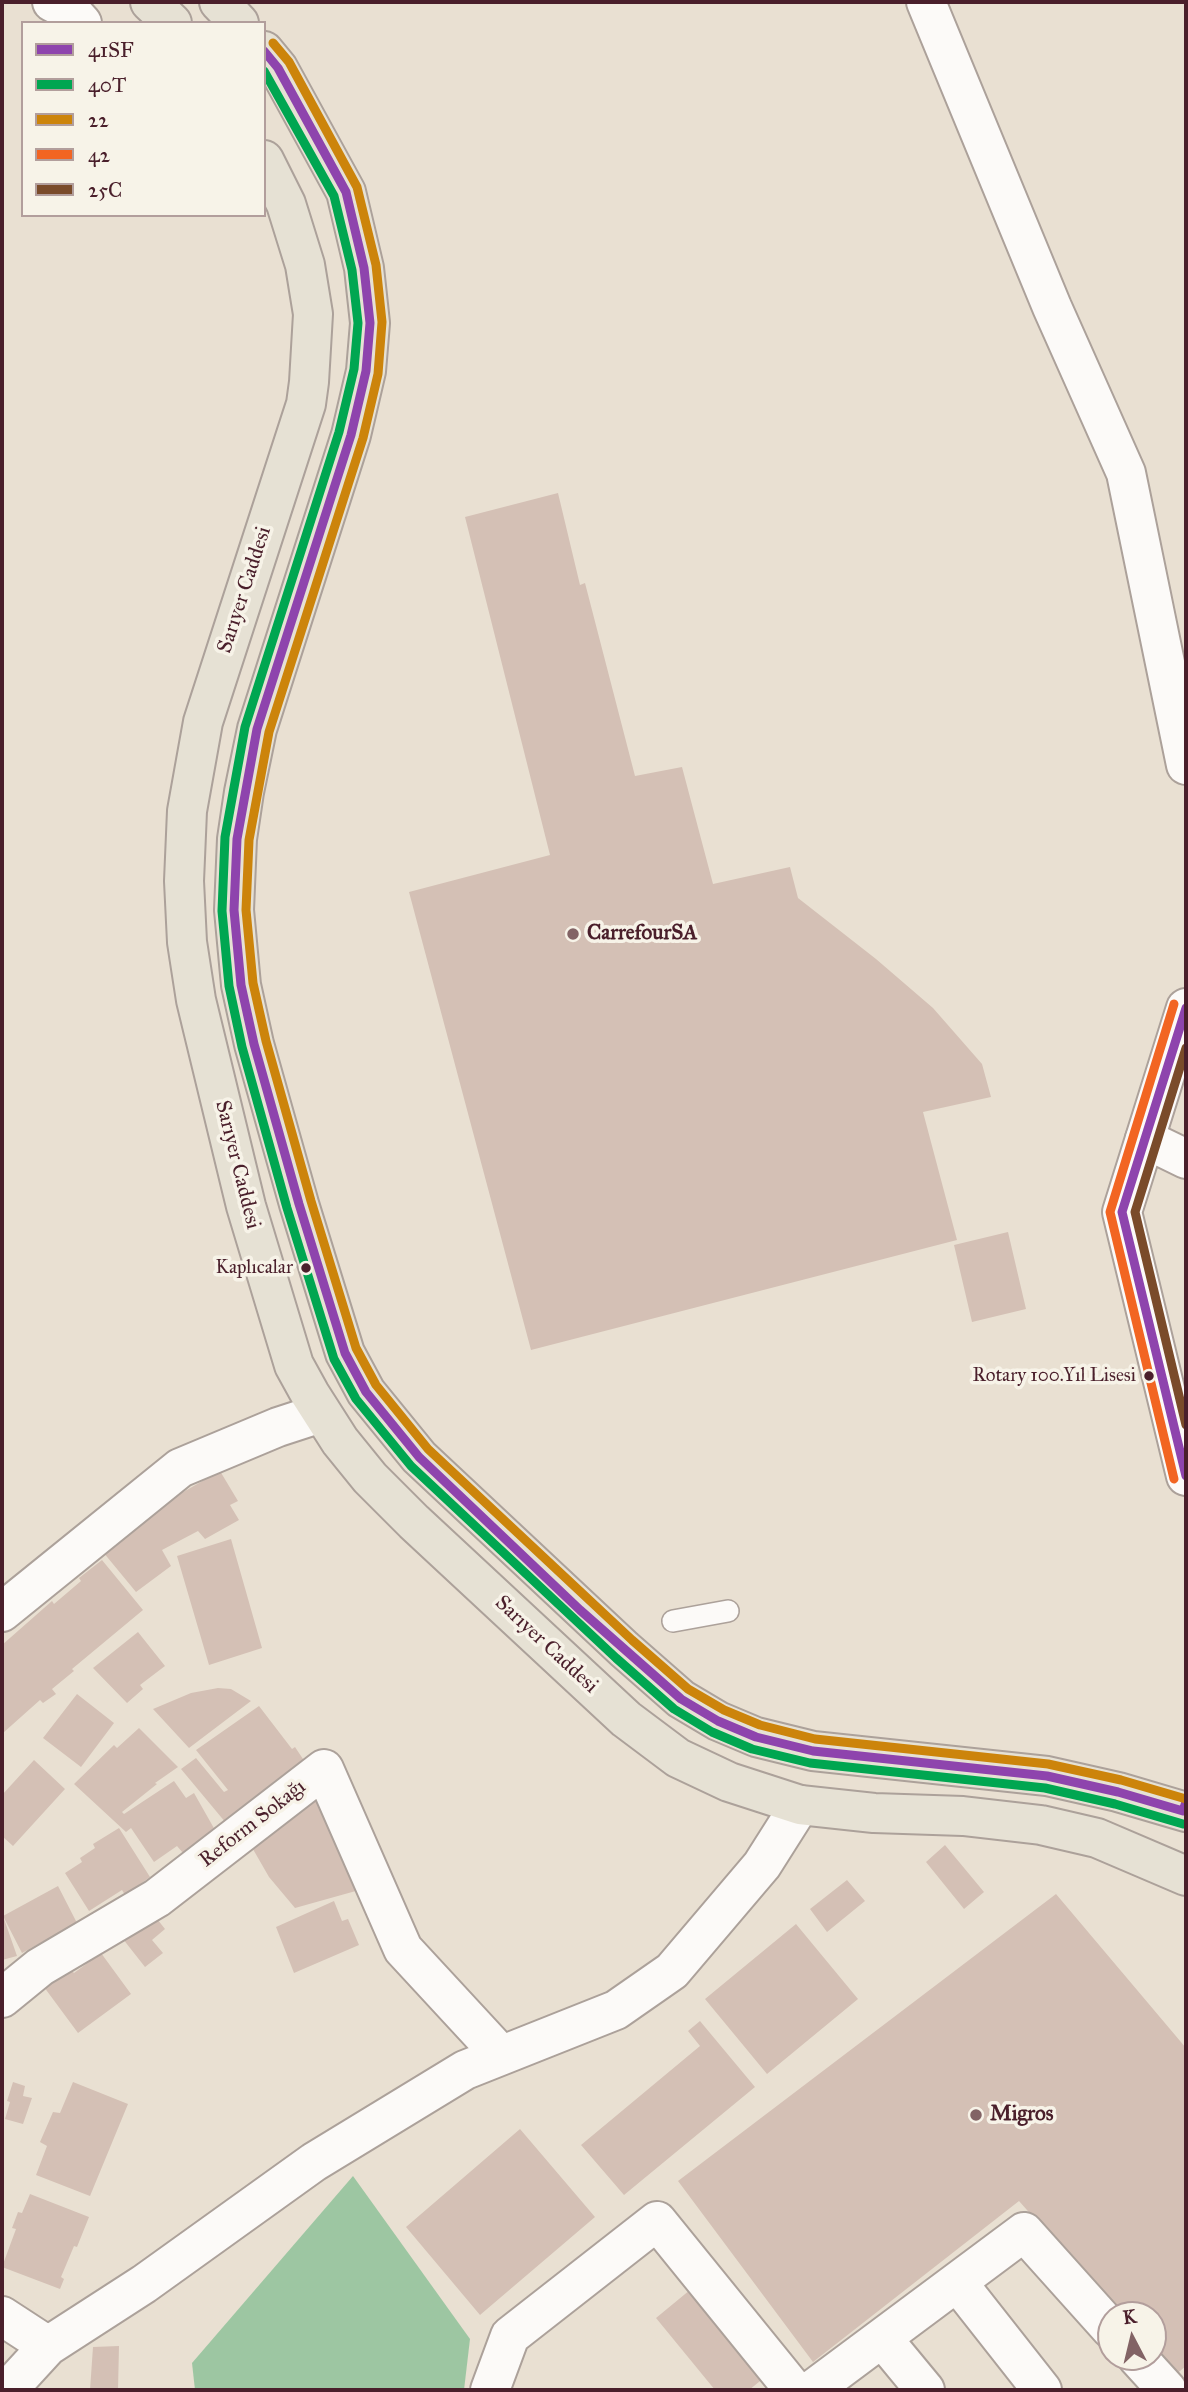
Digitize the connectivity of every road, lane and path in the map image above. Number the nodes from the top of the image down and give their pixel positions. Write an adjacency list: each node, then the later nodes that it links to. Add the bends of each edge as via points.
1 (52, 2): 5 (street)
2 (150, 2): 6 (main road)
3 (219, 2): 7 (main road)
4 (937, 6): 10 (street, via 1052,307 1126,473)
5 (80, 21)
6 (170, 21)
7 (237, 21)
8 (266, 53): 14 (main road, via 346,192 370,323 366,372 351,435 257,729 237,839 234,910 241,985 254,1044 329,1304 345,1353)
9 (266, 164): 15 (main road, Sarıyer Caddesi, via 286,204 305,265 313,314 309,382 306,404 202,722 187,811 184,881 196,1000 246,1206 294,1365)
10 (1186, 765)
11 (1186, 1008): 12 (street)
12 (1145, 1139): 13 (street); 16 (street, via 1122,1213)
13 (1186, 1159)
14 (366, 1392): 15 (main road); 20 (main road, via 419,1457 681,1699 756,1737)
15 (321, 1413): 18 (street, via 180,1468); 21 (main road, Sarıyer Caddesi, via 370,1478 626,1719 678,1758 729,1782)
16 (1186, 1476)
17 (728, 1611): 19 (lane)
18 (2, 1612)
19 (673, 1621)
20 (813, 1751): 21 (main road); 22 (main road, via 1047,1776)
21 (800, 1805): 23 (main road, Sarıyer Caddesi, via 1041,1825 1097,1838); 25 (street, via 762,1865 672,1971 616,2010)
22 (1185, 1811)
23 (1186, 1876)
24 (2, 1998): 25 (street, Reform Sokağı, via 40,1967 157,1898 324,1769 403,1949)
25 (501, 2055): 30 (street, via 465,2070 314,2162 144,2284)
26 (957, 2282): 27 (street, via 1024,2232); 29 (street); 37 (street)
27 (1097, 2313)
28 (2, 2316): 30 (street)
29 (882, 2338): 35 (street); 36 (street)
30 (48, 2346): 32 (street)
31 (1150, 2371): 38 (street)
32 (12, 2390)
33 (489, 2390): 34 (street, via 510,2336 657,2221)
34 (794, 2390)
35 (812, 2390)
36 (925, 2390)
37 (1042, 2390)
38 (1167, 2390)

